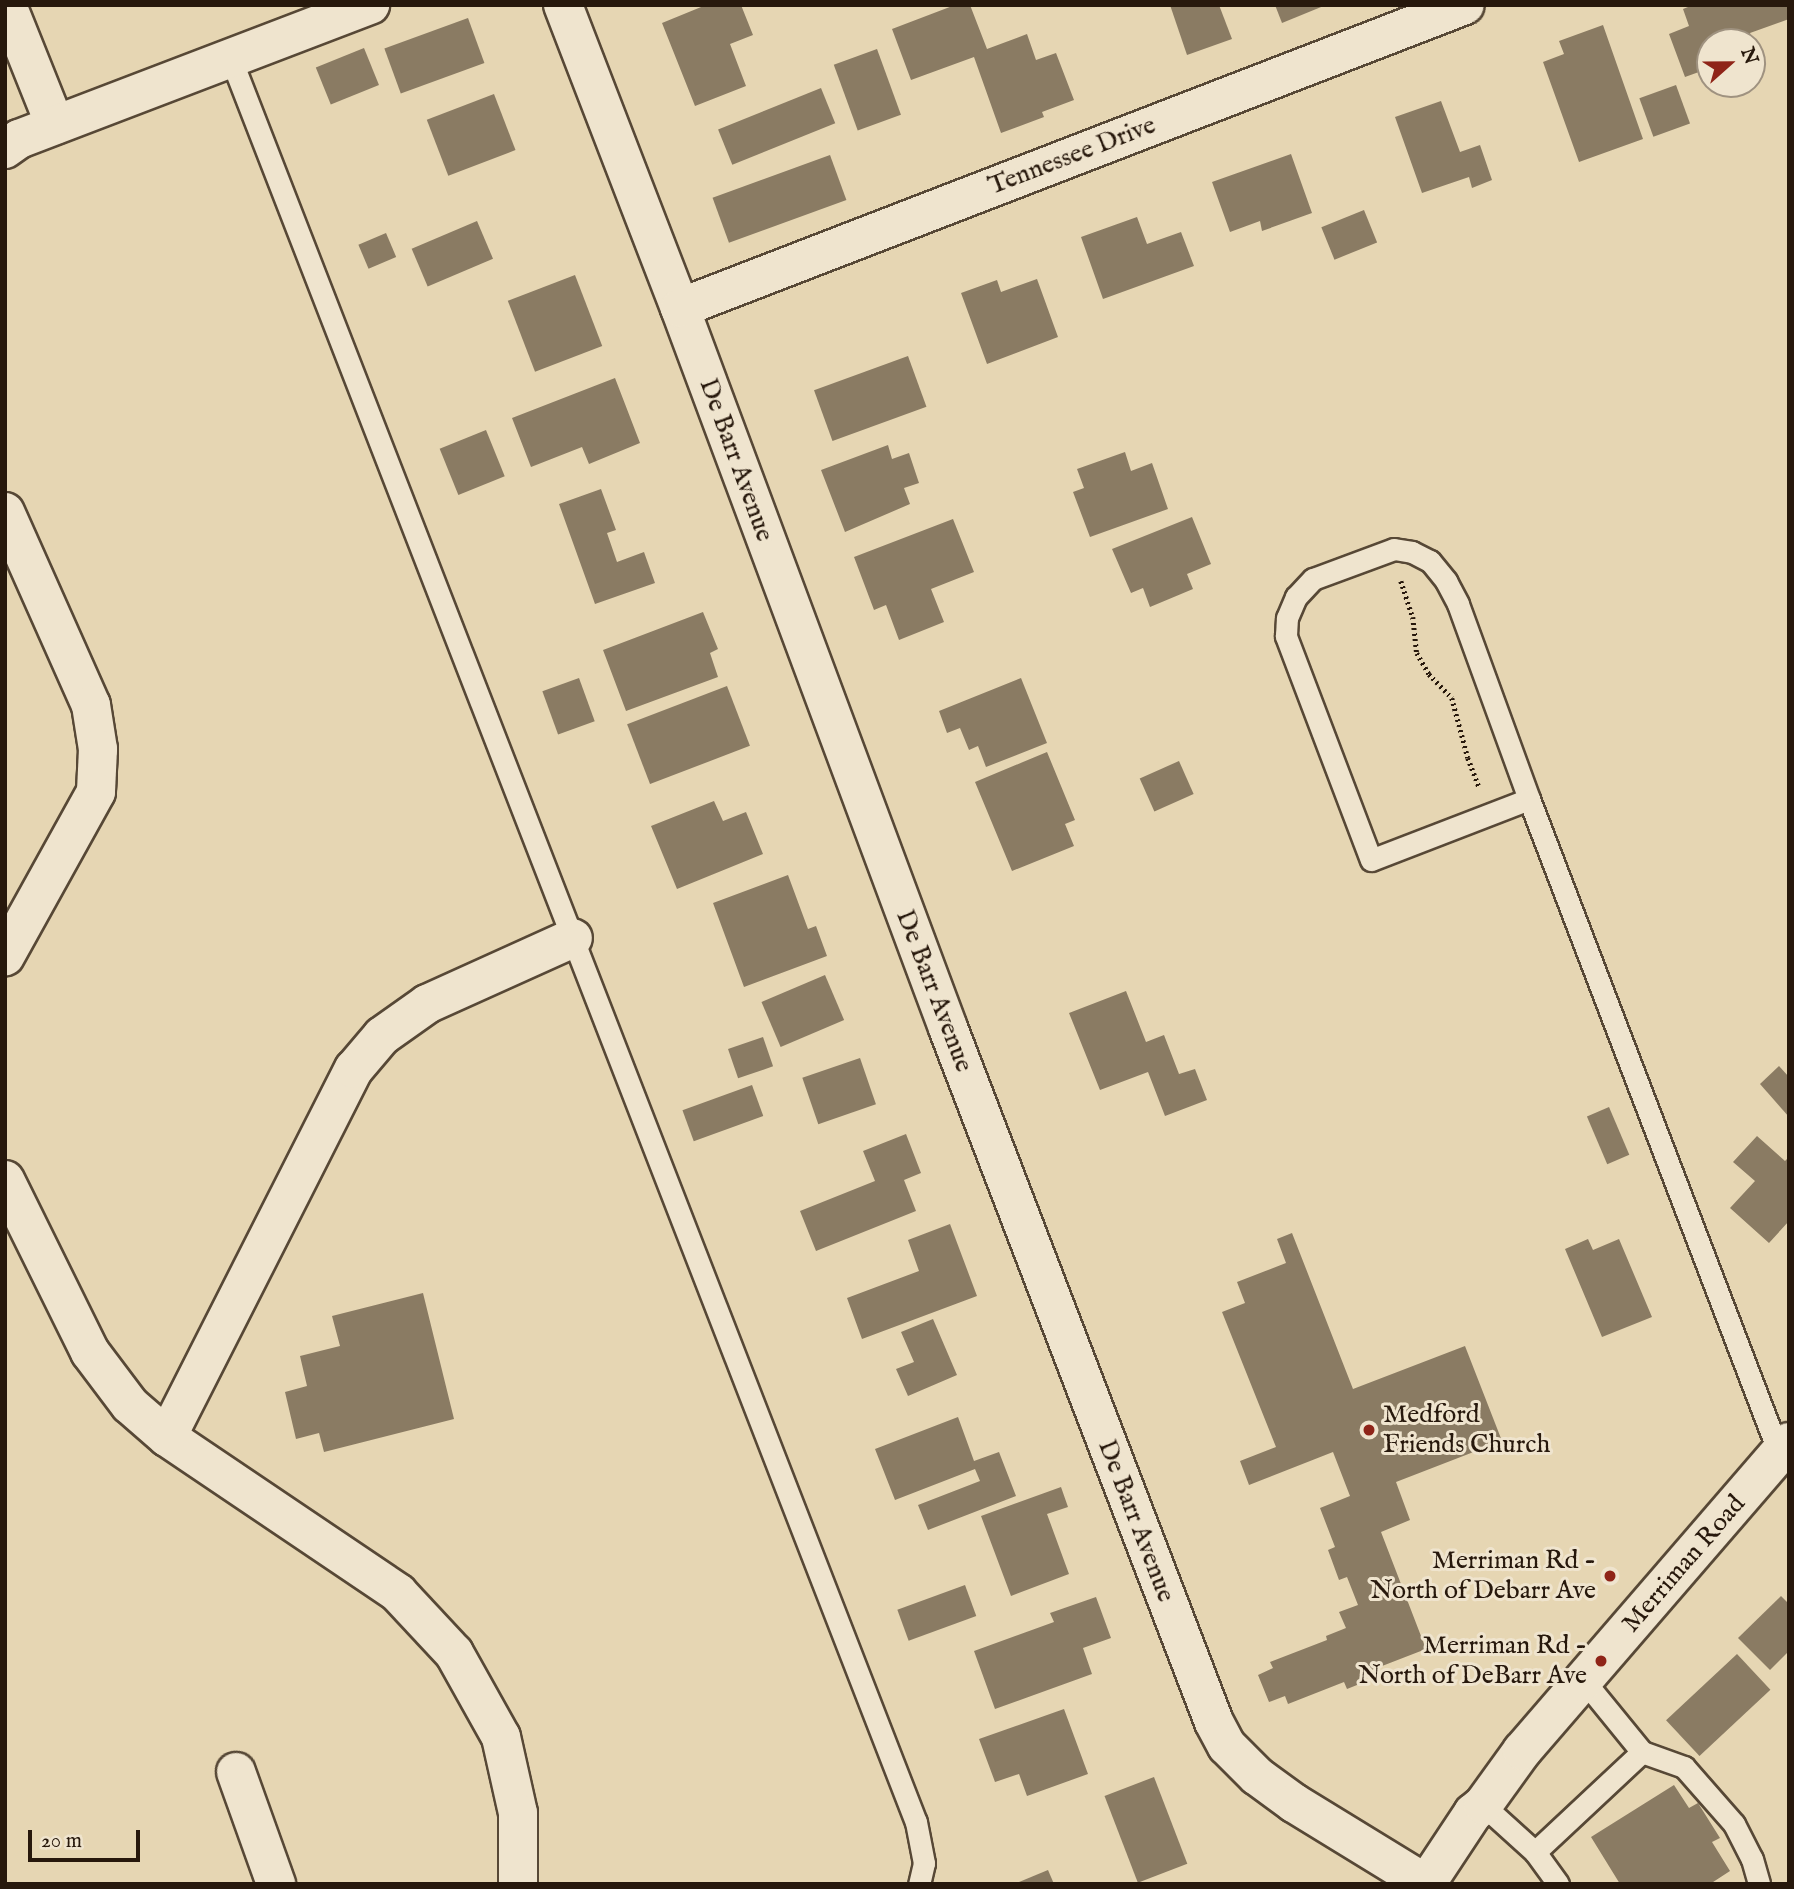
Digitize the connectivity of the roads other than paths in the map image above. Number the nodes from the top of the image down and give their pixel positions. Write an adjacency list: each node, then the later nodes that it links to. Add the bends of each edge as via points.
1 (7, 5): 6 (street)
2 (370, 5): 5 (street)
3 (563, 5): 8 (street, De Barr Avenue)
4 (1465, 5): 8 (street, Tennessee Drive)
5 (231, 59): 6 (street); 11 (lane)
6 (55, 125): 7 (street)
7 (5, 149)
8 (680, 308): 24 (street, De Barr Avenue, via 948,1028 1214,1722 1227,1746 1257,1776)
9 (5, 512): 12 (street, via 91,705 98,749 96,792)
10 (1529, 799): 10 (lane, via 1371,860 1286,636 1296,597 1313,579 1394,549 1430,561 1447,581); 15 (lane)
11 (573, 938): 14 (street, via 427,1004 382,1036 354,1069); 23 (lane, via 916,1822 925,1863)
12 (5, 956)
13 (5, 1180): 14 (street, via 90,1352 130,1405)
14 (167, 1437): 22 (street, via 398,1593 454,1653 501,1737 518,1813)
15 (1784, 1448): 16 (street, Merriman Road)
16 (1584, 1681): 17 (lane); 19 (street, Merriman Road)
17 (1642, 1752): 20 (lane); 26 (lane, via 1684,1767 1718,1805 1734,1824)
18 (236, 1772): 21 (street)
19 (1483, 1805): 20 (lane); 24 (street, Merriman Road)
20 (1535, 1852): 25 (lane)
21 (276, 1884)
22 (518, 1884)
23 (919, 1884)
24 (1426, 1884)
25 (1558, 1884)
26 (1759, 1884)

